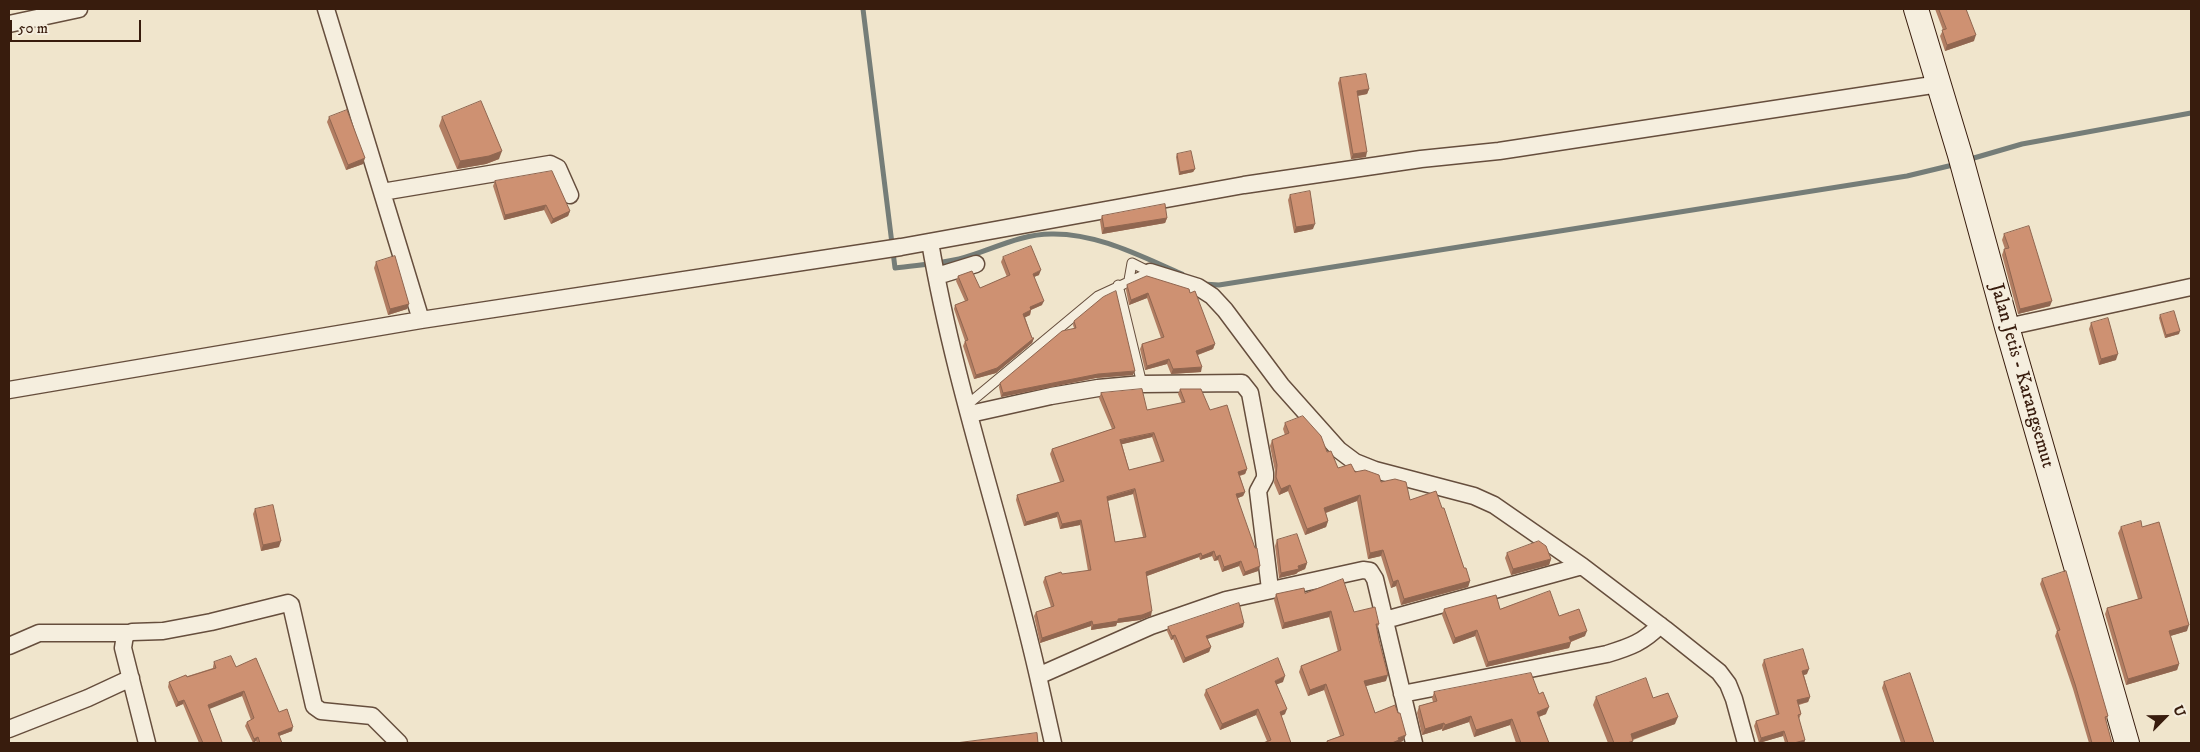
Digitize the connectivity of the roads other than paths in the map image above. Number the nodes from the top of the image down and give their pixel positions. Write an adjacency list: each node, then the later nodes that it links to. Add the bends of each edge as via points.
1 (79, 9): 4 (street)
2 (326, 9): 6 (street)
3 (1916, 9): 5 (main road, Jalan Jetis - Karangsemut)
4 (9, 24)
5 (1939, 84): 8 (street, via 1499,151 1244,185); 15 (main road, Jalan Jetis - Karangsemut)
6 (382, 192): 7 (street, via 550,164 558,168); 14 (street)
7 (570, 195)
8 (933, 261): 9 (street); 14 (street, via 894,248); 18 (street)
9 (976, 264)
10 (1150, 272): 11 (lane); 11 (lane, via 1132,263); 19 (street, via 1198,287 1212,296 1281,385 1339,450 1355,462 1474,496 1494,505)
11 (1129, 280): 12 (lane)
12 (1118, 286): 16 (lane); 18 (lane, via 1098,296)
13 (2191, 287): 15 (street)
14 (421, 320): 17 (street)
15 (2007, 327): 34 (main road, Jalan Jetis - Karangsemut)
16 (1142, 384): 18 (street, via 1070,392); 20 (street, via 1239,382 1248,388 1265,475 1258,491)
17 (9, 390)
18 (969, 410): 25 (street)
19 (1582, 566): 21 (street); 22 (street)
20 (1270, 589): 21 (street, via 1370,571 1375,578); 25 (street, via 1174,617)
21 (1385, 620): 27 (street)
22 (1660, 625): 27 (street, via 1643,640 1607,654); 33 (street, via 1707,661 1728,684)
23 (128, 633): 24 (street, via 39,633); 26 (street, via 123,643); 30 (street, via 163,631 211,622 288,603 314,706 321,712 372,716)
24 (9, 646)
25 (1038, 676): 31 (street)
26 (131, 678): 28 (street); 29 (street)
27 (1402, 694): 32 (street)
28 (9, 729)
29 (147, 743)
30 (399, 743)
31 (1053, 743)
32 (1414, 743)
33 (1746, 743)
34 (2127, 743)

